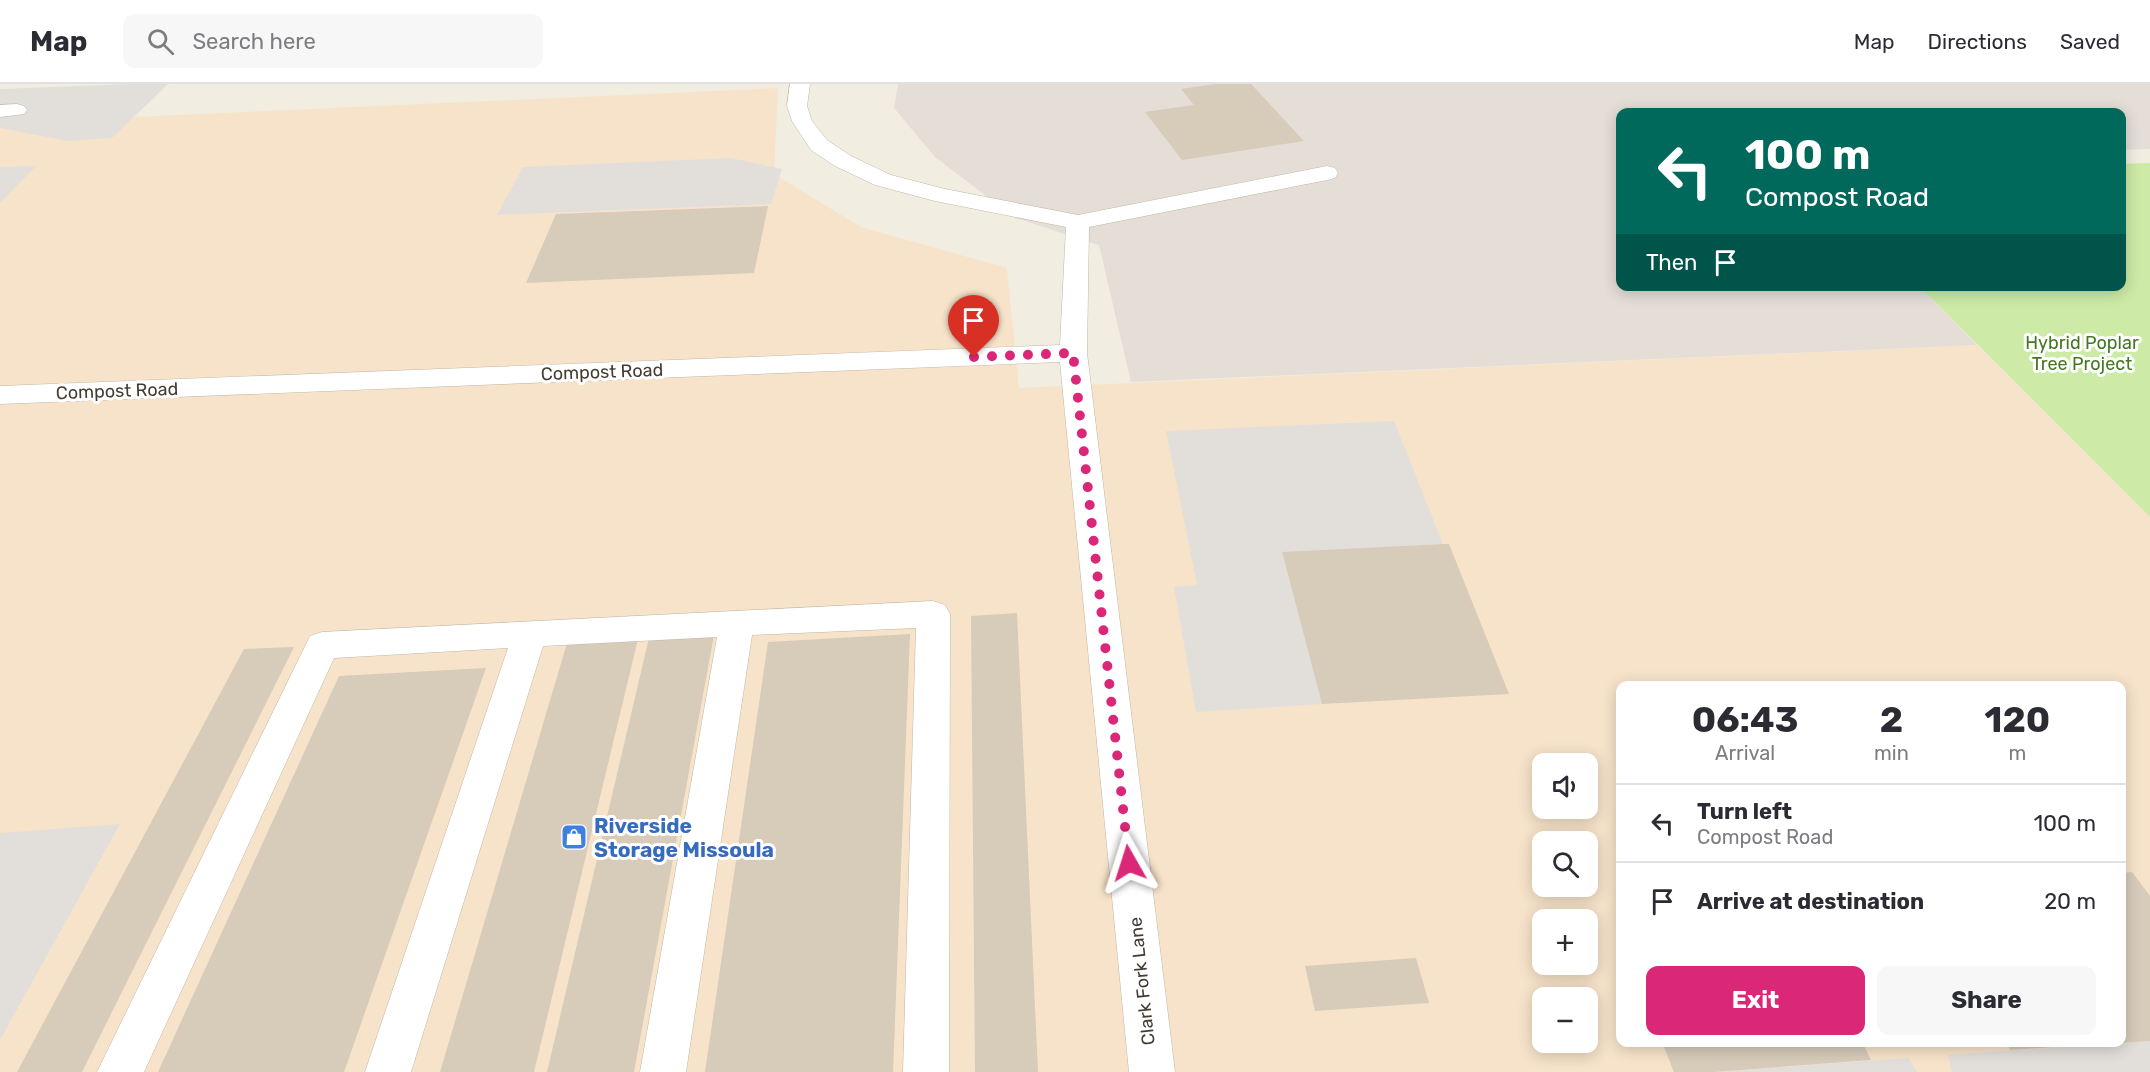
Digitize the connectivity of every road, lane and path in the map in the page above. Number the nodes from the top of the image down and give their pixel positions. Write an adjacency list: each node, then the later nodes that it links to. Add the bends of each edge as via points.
1 (800, 84): 3 (street, via 797,106 802,121 819,145 843,161 883,180 943,196)
2 (1327, 173): 3 (street)
3 (1078, 222): 4 (street)
4 (1073, 353): 5 (street, Compost Road); 12 (street, Clark Fork Lane)
5 (0, 395)
6 (737, 624): 7 (street); 10 (street); 11 (street, via 933,614)
7 (530, 634): 8 (street, via 322,645); 9 (street)
8 (120, 1072)
9 (388, 1072)
10 (663, 1072)
11 (926, 1072)
12 (1152, 1072)

